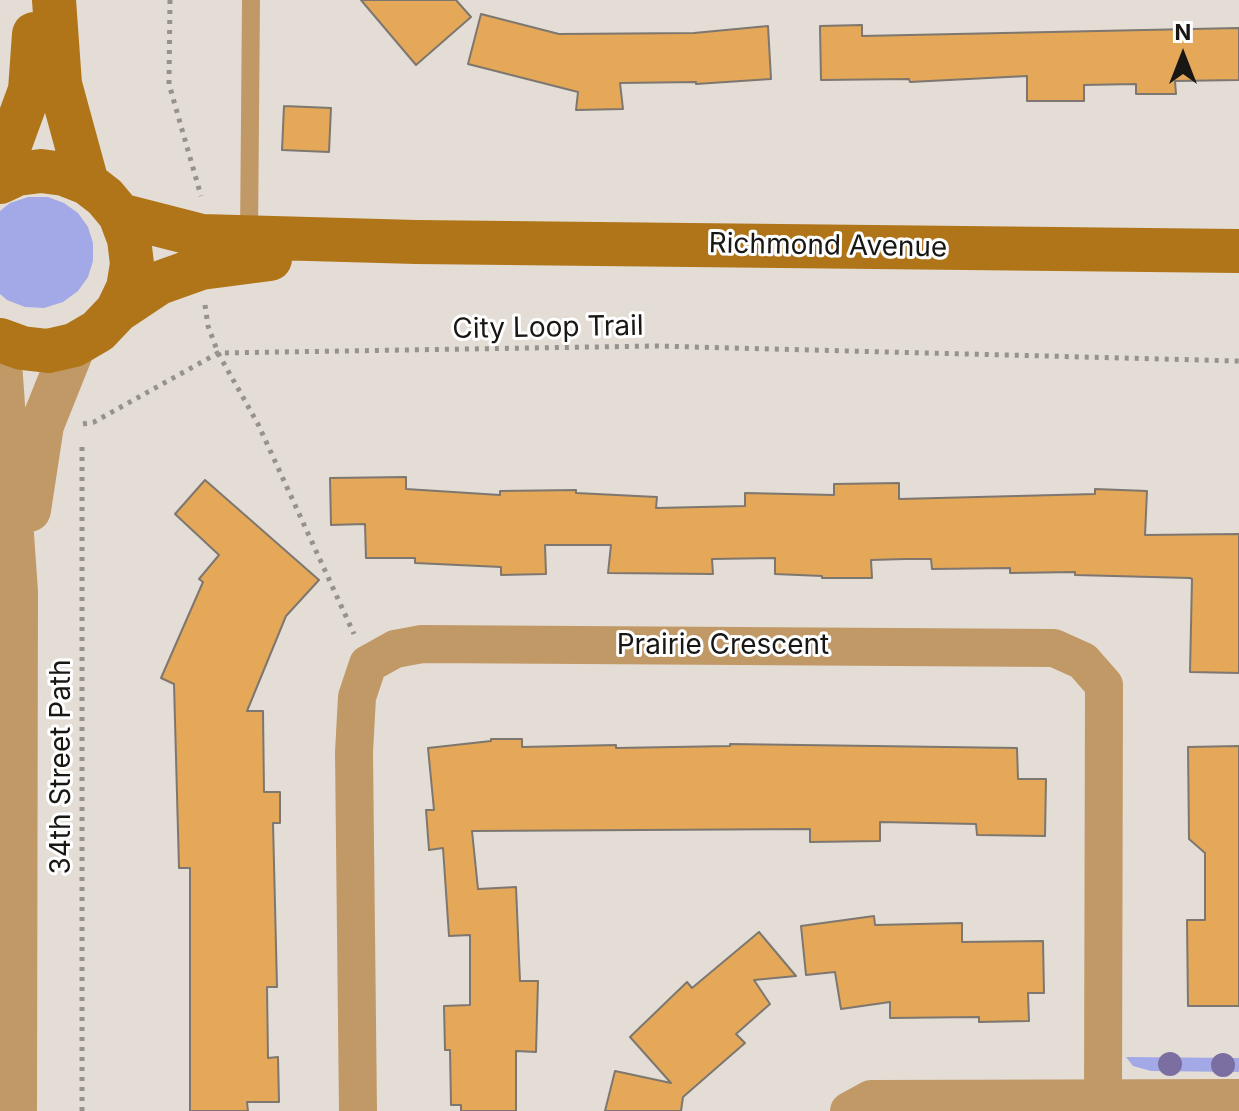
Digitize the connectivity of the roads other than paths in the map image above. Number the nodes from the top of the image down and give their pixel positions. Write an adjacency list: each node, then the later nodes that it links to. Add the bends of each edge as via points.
1 (37, 0): 4 (main road, via 30,90)
2 (54, 0): 6 (main road, via 60,84)
3 (251, 0): 8 (lane)
4 (0, 172)
5 (0, 182): 6 (main road, via 41,171)
6 (87, 183): 7 (main road)
7 (120, 215): 11 (main road, Richmond Avenue); 12 (main road, via 132,264)
8 (249, 237): 9 (main road, Richmond Avenue); 11 (main road, Richmond Avenue)
9 (416, 242): 10 (main road, Richmond Avenue); 11 (main road, Richmond Avenue)
10 (1239, 251)
11 (201, 252): 12 (main road, Richmond Avenue)
12 (117, 311): 14 (main road, Richmond Avenue)
13 (0, 340): 14 (main road, via 48,351)
14 (74, 345): 16 (street, via 62,424)
15 (0, 362): 16 (street)
16 (16, 592): 19 (street)
17 (1103, 1098): 18 (street); 20 (street, Prairie Crescent, via 1104,685 1083,661 1054,648 422,644 395,649 368,664 357,697); 21 (street, via 871,1099)
18 (1239, 1098)
19 (15, 1111)
20 (358, 1111)
21 (849, 1111)

